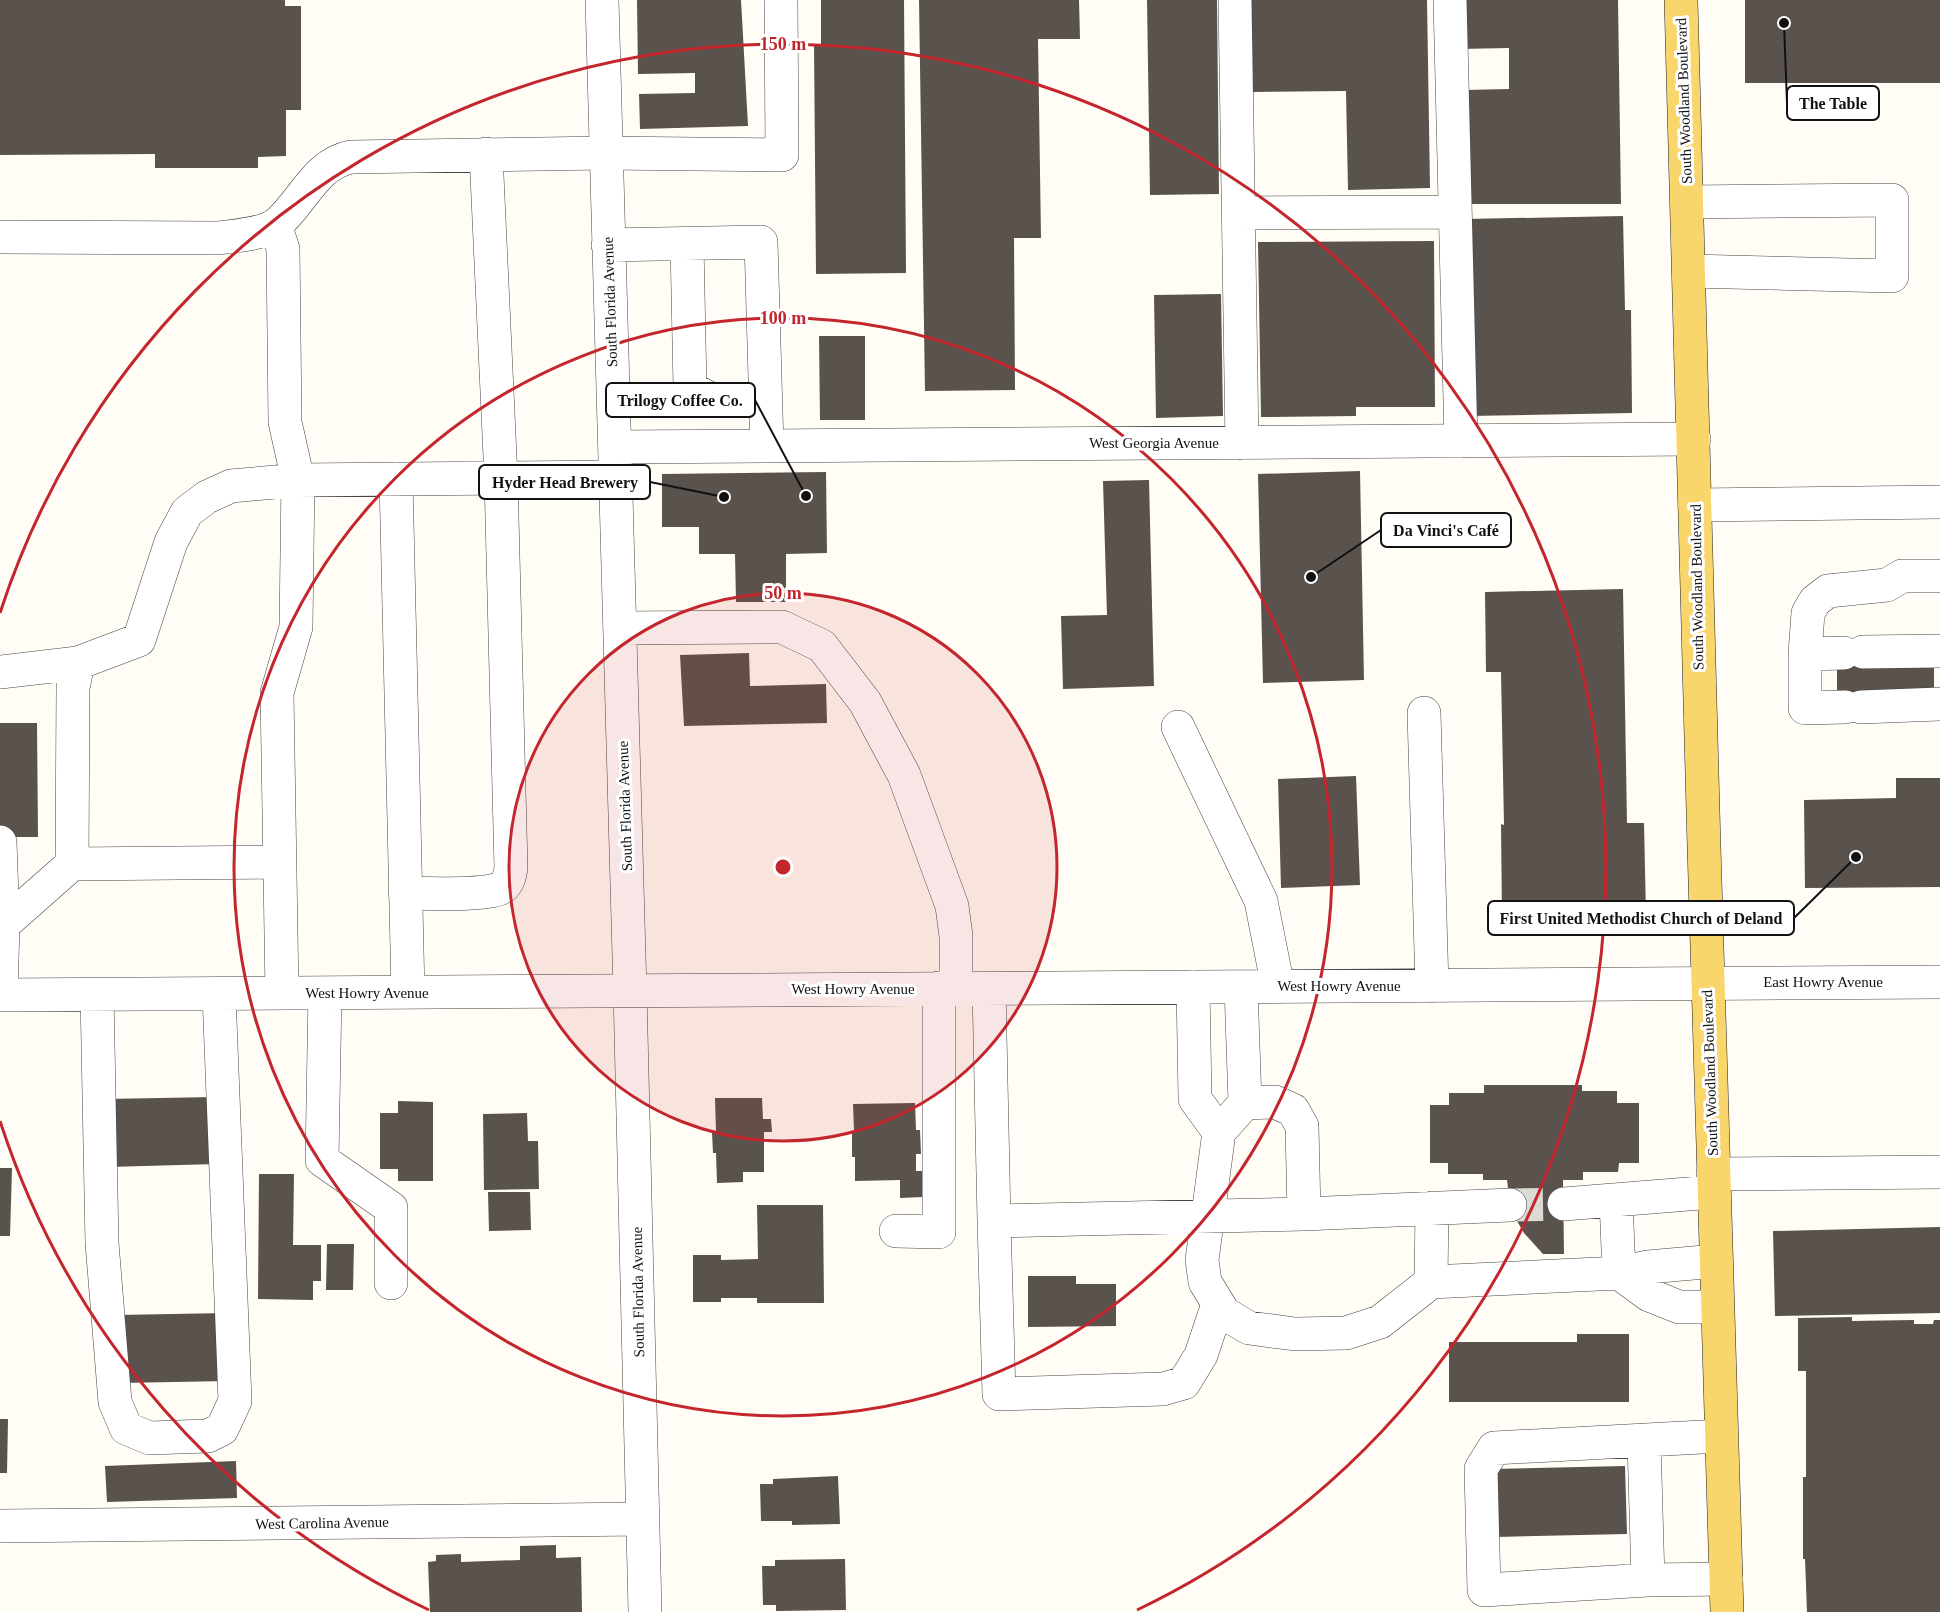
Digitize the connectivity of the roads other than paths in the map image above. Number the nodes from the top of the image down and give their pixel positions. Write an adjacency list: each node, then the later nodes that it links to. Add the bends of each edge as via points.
1 (602, 0): 6 (street, South Florida Avenue)
2 (781, 0): 6 (street, via 782,155)
3 (1235, 0): 10 (street)
4 (1450, 0): 9 (street)
5 (1681, 0): 8 (main road, South Woodland Boulevard)
6 (605, 153): 7 (street); 14 (street, South Florida Avenue)
7 (486, 154): 11 (street, via 339,159 327,166); 22 (street)
8 (1687, 202): 15 (main road, South Woodland Boulevard); 15 (street, via 1892,200 1892,276)
9 (1455, 212): 10 (street); 18 (street)
10 (1238, 213): 19 (street)
11 (276, 225): 12 (street, via 218,238); 24 (street, via 283,249 285,422)
12 (0, 237)
13 (687, 244): 14 (street); 16 (street, via 690,388 711,399); 16 (street, via 761,242)
14 (609, 246): 21 (street, South Florida Avenue)
15 (1689, 271): 17 (main road, South Woodland Boulevard)
16 (766, 399): 20 (street)
17 (1694, 439): 18 (street, West Georgia Avenue); 26 (main road, South Woodland Boulevard)
18 (1461, 441): 19 (street, West Georgia Avenue)
19 (1242, 442): 20 (street, West Georgia Avenue)
20 (767, 446): 21 (street, West Georgia Avenue)
21 (615, 462): 22 (street, West Georgia Avenue); 28 (street, South Florida Avenue)
22 (501, 478): 23 (street, West Georgia Avenue); 39 (street, via 509,877 505,885 489,893)
23 (396, 479): 24 (street, West Georgia Avenue); 39 (street)
24 (298, 480): 31 (street, West Georgia Avenue, via 231,486 187,512 171,542 139,640); 37 (street, via 296,627 277,693)
25 (1940, 502): 26 (street)
26 (1695, 505): 42 (main road, South Woodland Boulevard)
27 (1940, 576): 30 (street, via 1902,576 1887,585 1828,591 1808,613)
28 (620, 628): 47 (street, via 782,627 822,646 865,702 904,775 952,906); 48 (street, South Florida Avenue)
29 (1940, 651): 30 (street)
30 (1805, 654): 33 (street, via 1805,708)
31 (78, 663): 32 (street, West Georgia Avenue); 38 (street, via 73,688)
32 (0, 672)
33 (1940, 704)
34 (1424, 713): 43 (street)
35 (1178, 727): 46 (street, via 1261,900)
36 (0, 842): 40 (street)
37 (279, 862): 38 (street); 50 (street)
38 (72, 864): 40 (street)
39 (405, 893): 49 (street)
40 (3, 926): 53 (street)
41 (1940, 982): 42 (street, East Howry Avenue)
42 (1707, 983): 43 (street, West Howry Avenue); 58 (main road, South Woodland Boulevard)
43 (1432, 986): 46 (street, West Howry Avenue)
44 (1193, 987): 45 (street, West Howry Avenue); 47 (street, West Howry Avenue); 56 (street, via 1195,1099)
45 (1241, 987): 46 (street, West Howry Avenue); 55 (street)
46 (1278, 987)
47 (961, 988): 48 (street, West Howry Avenue); 65 (street); 66 (street, via 939,1232)
48 (630, 991): 49 (street, West Howry Avenue); 75 (street, South Florida Avenue)
49 (408, 992): 51 (street, West Howry Avenue)
50 (282, 993): 51 (street, West Howry Avenue); 52 (street, West Howry Avenue)
51 (325, 993): 70 (street, via 322,1160 391,1208)
52 (219, 994): 54 (street, West Howry Avenue); 54 (street, via 235,1401 222,1429 208,1436 149,1438 126,1428 115,1402 102,1243)
53 (1, 995): 54 (street, West Howry Avenue)
54 (98, 995)
55 (1245, 1103): 56 (street); 63 (street, via 1275,1102 1293,1110 1302,1126)
56 (1220, 1132): 64 (street)
57 (1940, 1172): 58 (street)
58 (1713, 1183): 59 (street); 67 (main road, South Woodland Boulevard)
59 (1616, 1200): 60 (street); 68 (street)
60 (1564, 1204)
61 (1510, 1205): 62 (street)
62 (1432, 1208): 63 (street); 69 (street)
63 (1304, 1214): 64 (street)
64 (1208, 1215): 65 (street); 71 (street, via 1202,1260 1204,1282)
65 (994, 1221): 71 (street, via 999,1394 1163,1389 1184,1383 1201,1355)
66 (896, 1231)
67 (1716, 1261): 68 (street); 72 (main road)
68 (1619, 1273): 69 (street); 72 (street, via 1649,1295 1679,1307)
69 (1431, 1282): 71 (street, via 1380,1322 1346,1333 1295,1334 1249,1328 1224,1314)
70 (391, 1283)
71 (1218, 1304)
72 (1717, 1307): 73 (main road)
73 (1721, 1436): 74 (street); 77 (main road)
74 (1644, 1441): 78 (street); 78 (street, via 1494,1448 1481,1469 1484,1590)
75 (643, 1519): 76 (street, West Carolina Avenue); 79 (street, South Florida Avenue)
76 (0, 1526)
77 (1726, 1579): 78 (street); 80 (main road)
78 (1648, 1580)
79 (645, 1612)
80 (1727, 1612)

